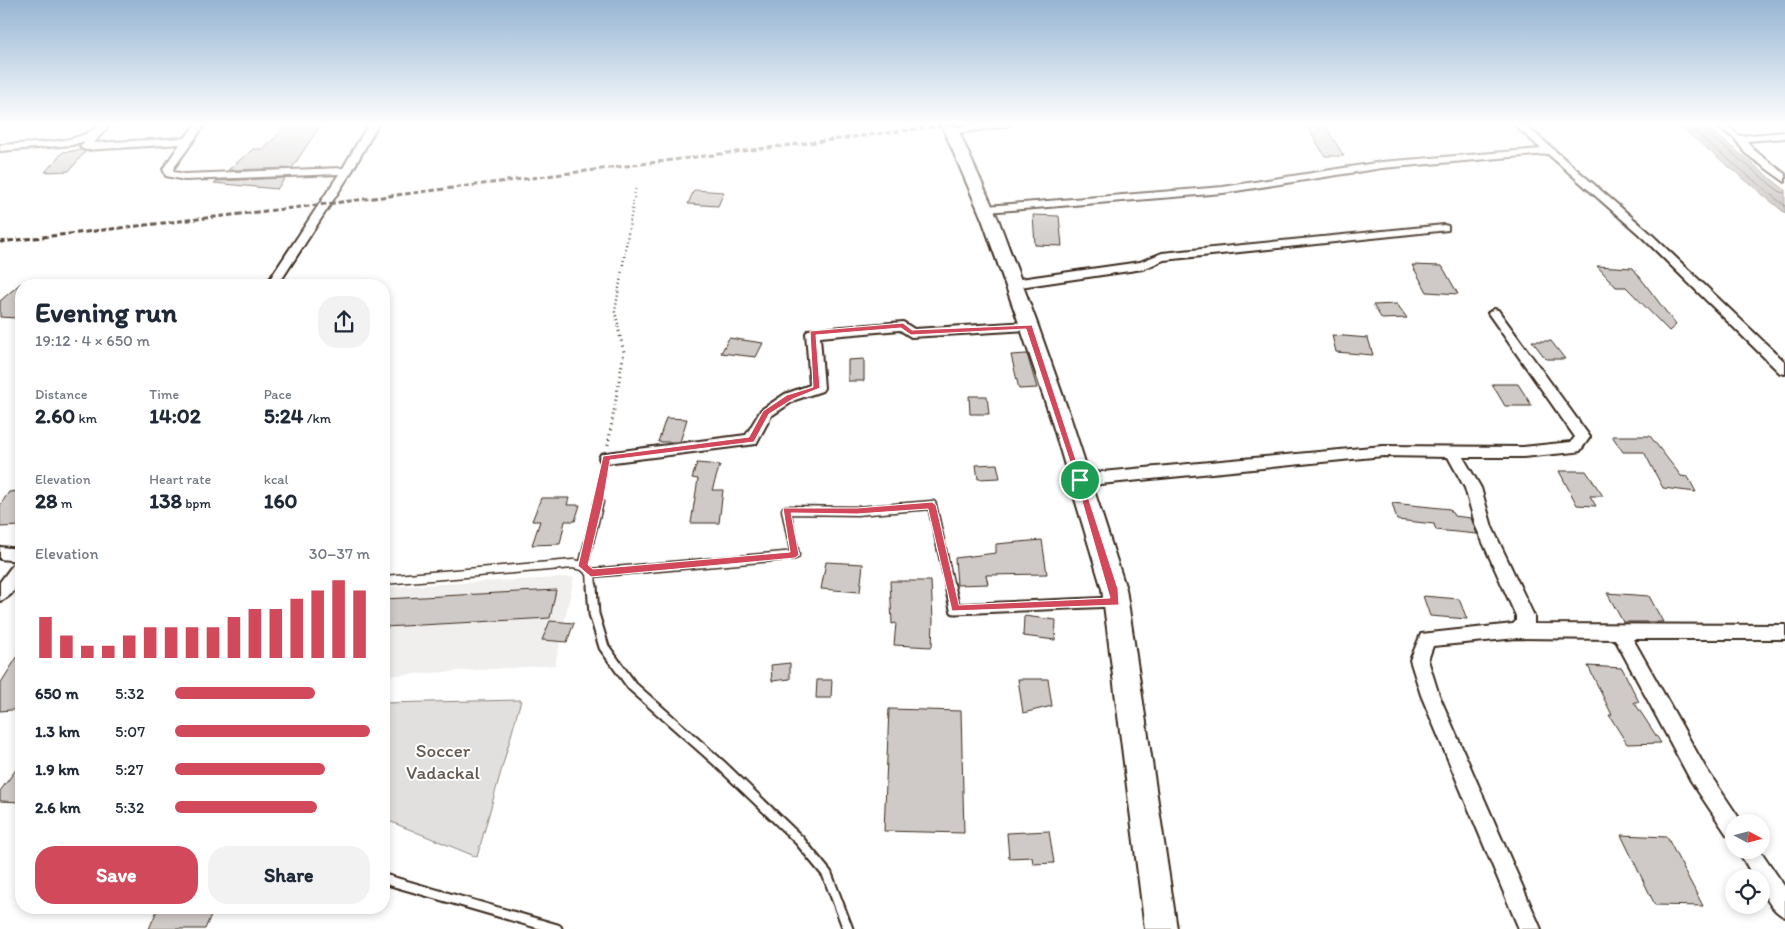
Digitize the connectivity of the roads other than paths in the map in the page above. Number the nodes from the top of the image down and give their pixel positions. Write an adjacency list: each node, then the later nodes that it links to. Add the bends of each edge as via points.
1 (170, 166): 7 (street, via 170,174 185,177)
2 (351, 166): 7 (street)
3 (967, 166): 9 (main road)
4 (1374, 166): 9 (street, via 1223,190)
5 (1568, 166): 15 (street, via 1645,234)
6 (1769, 166): 8 (street)
7 (348, 171): 11 (street)
8 (1785, 178)
9 (986, 209): 12 (main road)
10 (1444, 228): 12 (street, via 1162,257 1143,265)
11 (276, 279)
12 (1013, 284): 14 (main road)
13 (1494, 313): 16 (street, via 1583,437 1575,447 1523,452)
14 (1029, 326): 17 (street, via 911,333 903,326 813,333 816,388 790,397 766,413 751,440); 18 (main road)
15 (1785, 370)
16 (1453, 452): 18 (street, via 1383,451); 28 (street, via 1473,488 1484,527 1526,616 1525,624)
17 (606, 458)
18 (1080, 480): 27 (main road)
19 (599, 502): 22 (lane)
20 (0, 553): 21 (street)
21 (15, 554)
22 (583, 566): 23 (lane); 25 (lane, via 573,564)
23 (591, 573): 27 (lane, via 795,555 786,510 857,511 932,505 955,609); 36 (lane, via 594,614 604,647 632,686 799,840 827,874)
24 (15, 575): 26 (street)
25 (390, 579)
26 (0, 594)
27 (1116, 602): 37 (main road)
28 (1517, 631): 29 (street); 38 (street, via 1427,639 1419,660 1430,695)
29 (1620, 631): 30 (street); 31 (street, via 1698,774)
30 (1785, 632)
31 (1725, 814)
32 (1754, 859): 34 (street)
33 (390, 881): 35 (lane)
34 (1785, 906)
35 (557, 929)
36 (848, 929)
37 (1161, 929)
38 (1530, 929)

